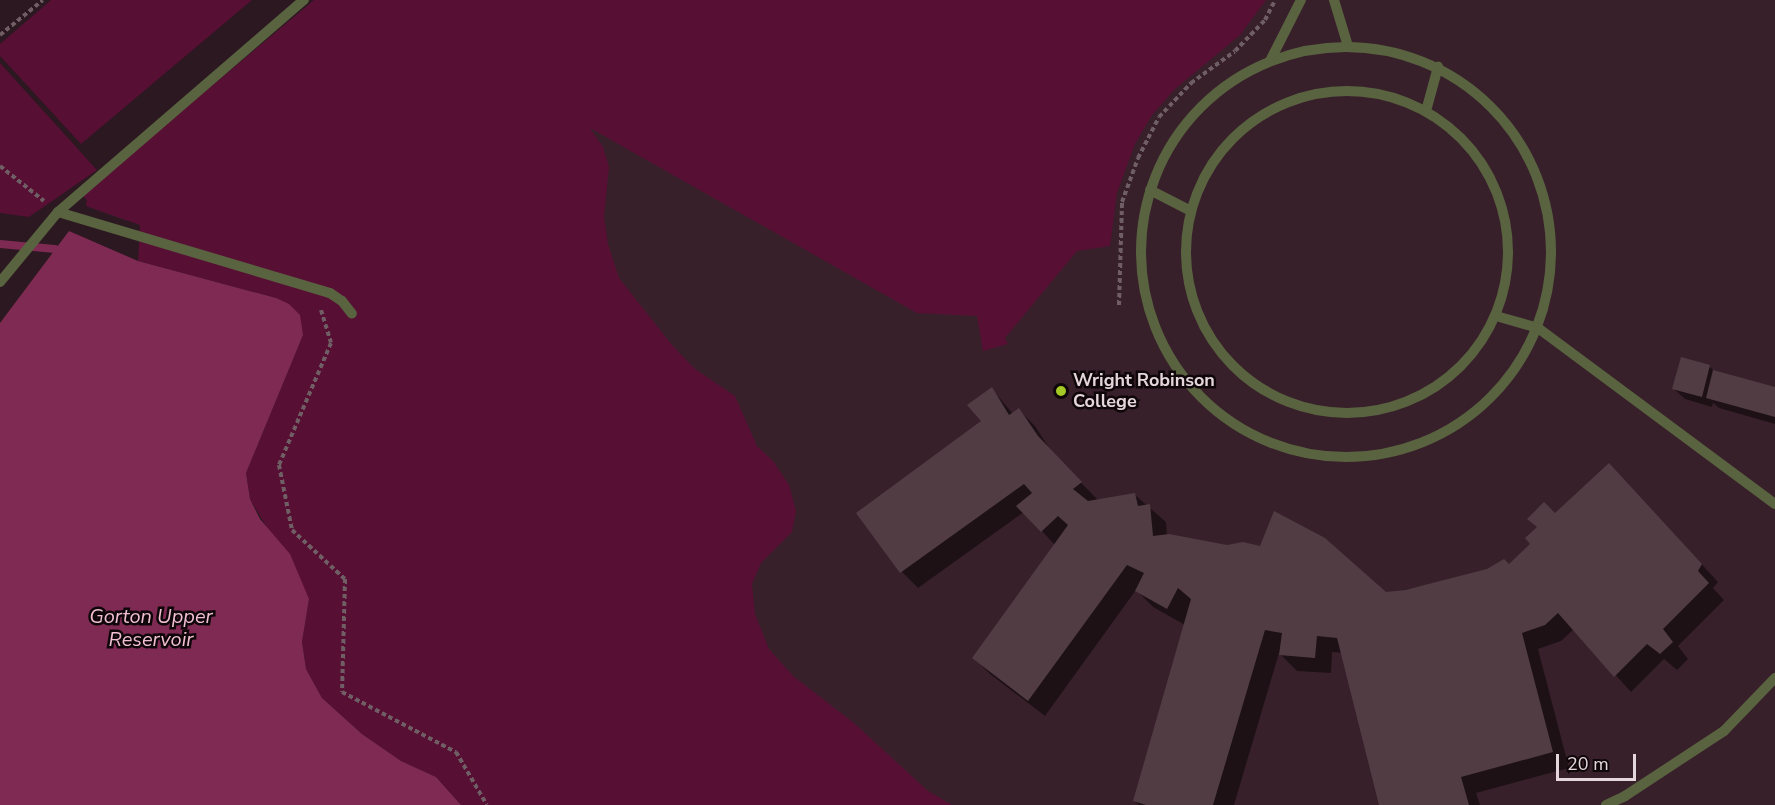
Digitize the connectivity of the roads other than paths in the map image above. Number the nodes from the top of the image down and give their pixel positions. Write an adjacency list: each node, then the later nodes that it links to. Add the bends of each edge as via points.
1 (304, 0): 10 (lane)
2 (1301, 0): 5 (lane)
3 (1334, 0): 4 (lane)
4 (1348, 46): 5 (lane, via 1303,50); 6 (lane, via 1389,50)
5 (1270, 60): 8 (lane, via 1229,82 1197,110 1170,146)
6 (1438, 67): 7 (lane); 14 (lane, via 1488,102 1536,171 1550,222 1550,287)
7 (1426, 111): 9 (lane, via 1394,97 1364,92 1324,92 1296,99 1260,116 1233,138 1208,170); 13 (lane, via 1469,146 1493,183 1507,230 1506,281)
8 (1150, 190): 9 (lane); 14 (lane, via 1141,242 1144,292 1156,330 1188,384 1238,427 1287,450 1335,458 1386,455 1438,437 1481,409 1516,370)
9 (1191, 211): 13 (lane, via 1186,247 1189,283 1204,326 1219,350 1241,373 1267,392 1306,408 1378,411 1406,403 1438,386 1470,358)
10 (58, 212): 11 (lane); 12 (lane, via 314,288 342,301)
11 (0, 282)
12 (352, 314)
13 (1496, 316): 14 (lane)
14 (1538, 328): 15 (lane)
15 (1775, 503)
16 (1775, 678): 17 (lane, via 1724,731)
17 (1606, 805)

